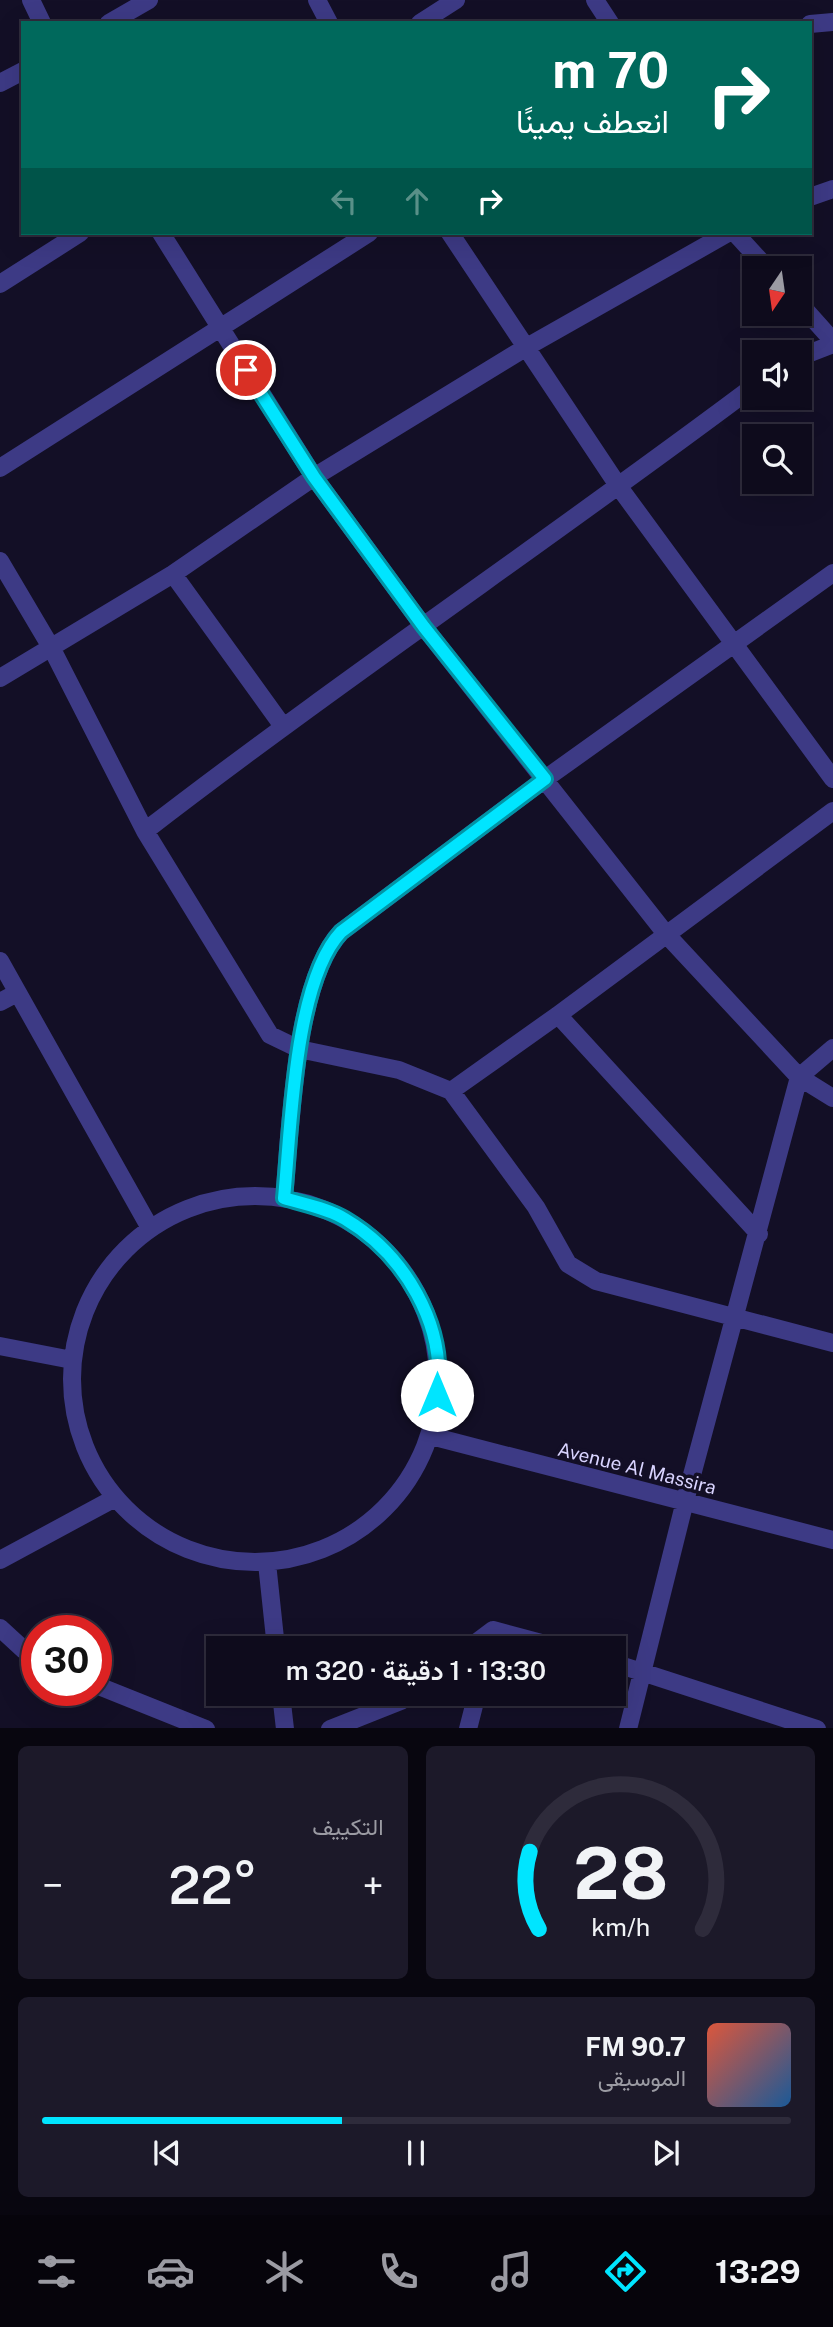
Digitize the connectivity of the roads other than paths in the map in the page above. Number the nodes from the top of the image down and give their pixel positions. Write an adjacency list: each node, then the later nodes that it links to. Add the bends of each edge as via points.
1 (31, 0): 6 (street)
2 (149, 0): 7 (street)
3 (317, 0): 8 (street)
4 (456, 0): 9 (street)
5 (594, 0): 10 (street)
6 (41, 21)
7 (112, 21)
8 (328, 21)
9 (423, 21)
10 (609, 21)
11 (833, 22): 12 (street)
12 (812, 24)
13 (21, 72): 14 (street)
14 (0, 83)
15 (833, 189): 16 (street)
16 (812, 196)
17 (77, 235): 24 (street)
18 (162, 235): 26 (street)
19 (366, 235): 26 (street)
20 (451, 235): 28 (street)
21 (724, 235): 28 (street)
22 (737, 235): 23 (street)
23 (756, 256)
24 (0, 284)
25 (812, 318): 27 (street)
26 (219, 327): 31 (street); 32 (street)
27 (833, 343): 29 (street)
28 (525, 348): 32 (street); 33 (street)
29 (812, 352)
30 (742, 395): 33 (street)
31 (0, 468)
32 (314, 477): 36 (street); 37 (street)
33 (619, 487): 37 (street); 38 (street)
34 (0, 561): 39 (street)
35 (833, 573): 38 (street)
36 (173, 574): 39 (street); 41 (street)
37 (424, 627): 41 (street); 42 (street)
38 (737, 645): 42 (street); 43 (street)
39 (52, 649): 40 (street); 45 (street)
40 (0, 678)
41 (282, 725): 45 (street)
42 (545, 779): 46 (street); 52 (street, via 327,947)
43 (833, 779)
44 (833, 811): 46 (street)
45 (145, 831): 52 (street, via 260,1022 270,1035)
46 (666, 934): 50 (street); 53 (street)
47 (0, 961): 48 (street)
48 (17, 993): 49 (street); 57 (street)
49 (0, 1002)
50 (558, 1016): 54 (street); 58 (street)
51 (833, 1048): 53 (street)
52 (299, 1049): 54 (street, via 400,1070); 56 (street)
53 (799, 1077): 55 (street); 58 (street)
54 (451, 1091): 59 (street, via 536,1207 568,1264 596,1281)
55 (833, 1098)
56 (284, 1198): 57 (street, via 237,1196 191,1207); 63 (street, via 344,1218 394,1258 427,1311 440,1374)
57 (150, 1228): 62 (street, via 111,1264 85,1309)
58 (759, 1234): 59 (street)
59 (736, 1318): 60 (street); 65 (street)
60 (833, 1343)
61 (0, 1346): 62 (street)
62 (72, 1360): 64 (street, via 73,1409 88,1456)
63 (431, 1436): 65 (street, Avenue Al Massira); 68 (street, via 407,1485 369,1525 321,1551)
64 (115, 1498): 67 (street); 68 (street, via 158,1535 210,1558)
65 (685, 1502): 66 (street, Avenue Al Massira); 77 (street)
66 (833, 1540)
67 (0, 1560)
68 (267, 1563): 71 (street)
69 (0, 1628): 75 (street)
70 (493, 1630): 72 (street); 73 (street); 74 (street)
71 (275, 1636)
72 (485, 1636)
73 (491, 1636)
74 (515, 1636)
75 (21, 1647)
76 (626, 1667): 77 (street)
77 (641, 1671): 82 (street); 87 (street)
78 (112, 1691): 83 (street)
79 (282, 1706): 84 (street)
80 (390, 1706): 85 (street)
81 (474, 1706): 86 (street)
82 (779, 1723): 88 (street)
83 (206, 1728)
84 (285, 1728)
85 (330, 1728)
86 (468, 1728)
87 (628, 1728)
88 (817, 1728)

